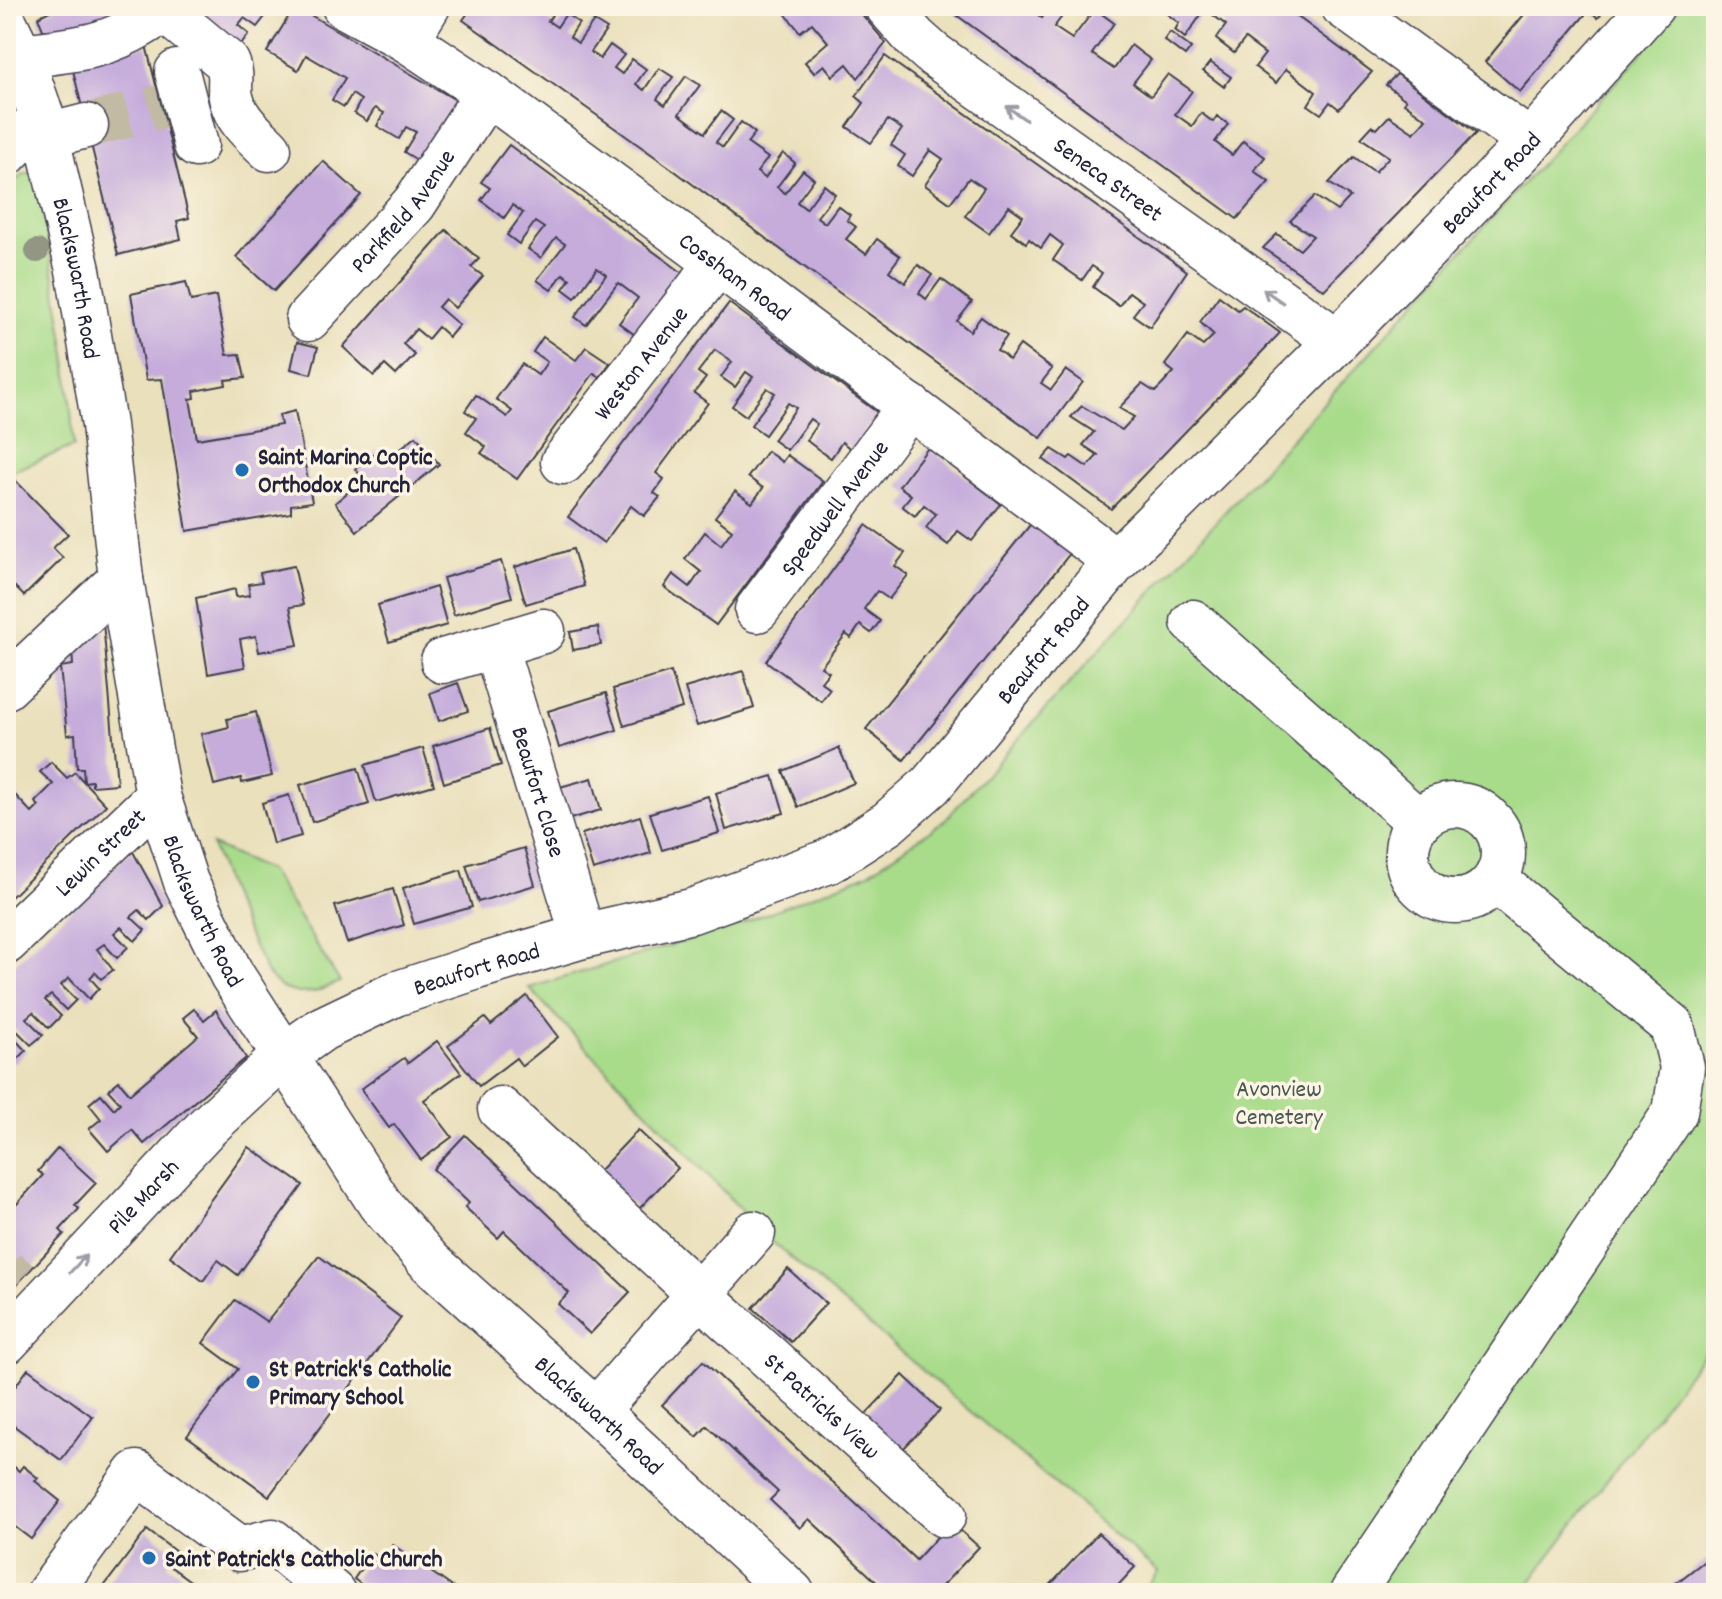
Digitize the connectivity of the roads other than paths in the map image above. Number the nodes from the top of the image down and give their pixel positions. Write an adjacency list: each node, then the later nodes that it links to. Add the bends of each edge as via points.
1 (344, 6): 6 (street, Cossham Road)
2 (1343, 6): 11 (street)
3 (1652, 6): 11 (street, Beaufort Road)
4 (167, 8): 7 (street, via 128,32 90,46); 13 (street, via 227,62 237,114)
5 (898, 10): 17 (street, Seneca Street, one-way to 5, via 933,54)
6 (418, 23): 8 (street, Cossham Road)
7 (13, 41): 10 (street, Blackswarth Road)
8 (487, 93): 15 (street, Cossham Road); 16 (street, Parkfield Avenue, via 414,204)
9 (174, 94): 12 (street)
10 (58, 126): 14 (street); 21 (street, Blackswarth Road, via 104,425)
11 (1530, 142): 17 (street, Beaufort Road)
12 (196, 145)
13 (269, 149)
14 (6, 154)
15 (718, 263): 18 (street, Cossham Road); 19 (street, Weston Avenue)
16 (308, 319)
17 (1337, 341): 20 (street, Beaufort Road)
18 (910, 406): 20 (street, Cossham Road); 22 (street, Speedwell Avenue)
19 (563, 462)
20 (1116, 561): 31 (street, Beaufort Road, via 931,785 888,823 829,861 692,911)
21 (121, 579): 27 (street); 28 (street, Blackswarth Road)
22 (757, 610)
23 (1193, 622): 29 (street)
24 (543, 631): 25 (street)
25 (495, 646): 26 (street); 31 (street, Beaufort Close)
26 (443, 661)
27 (6, 687)
28 (158, 796): 32 (street, Lewin Street); 33 (street, Blackswarth Road, via 186,882 232,975)
29 (1418, 821): 30 (street, via 1455,804 1476,809 1502,840 1503,861); 30 (street, via 1407,851 1416,881 1427,892 1444,900 1463,900)
30 (1495, 880): 43 (street, via 1672,1026 1682,1067 1675,1112)
31 (583, 936): 33 (street, Beaufort Road, via 395,994 322,1029)
32 (6, 942)
33 (284, 1056): 37 (street, Pile Marsh, one-way to 33, via 31,1292); 38 (street, Blackswarth Road, via 380,1204 430,1262)
34 (500, 1109): 36 (street, St Patricks View)
35 (753, 1233): 36 (street)
36 (699, 1294): 38 (street); 39 (street, St Patricks View)
37 (6, 1342)
38 (596, 1411): 42 (street, Blackswarth Road)
39 (944, 1515)
40 (49, 1593): 41 (street, via 137,1473 240,1549 272,1541)
41 (333, 1593)
42 (792, 1593)
43 (1352, 1593)

